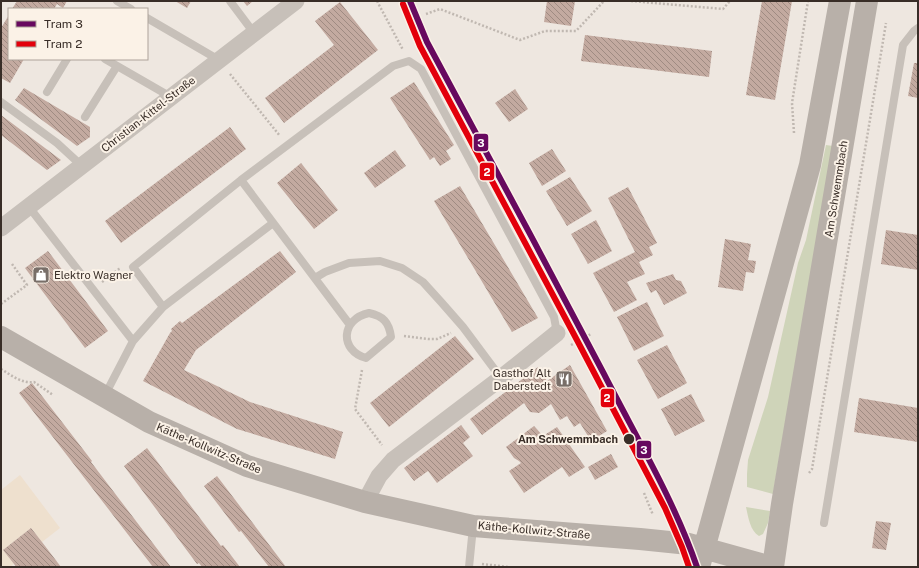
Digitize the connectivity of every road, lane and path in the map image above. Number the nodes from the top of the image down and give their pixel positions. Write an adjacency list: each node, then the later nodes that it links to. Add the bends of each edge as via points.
1 (117, 1): 10 (lane)
2 (230, 1): 15 (lane)
3 (296, 1): 15 (street, Christian-Kittel-Straße)
4 (377, 1): 19 (path)
5 (604, 1): 11 (path, via 576,32 545,31 520,40 440,9)
6 (631, 1): 7 (path, via 723,9)
7 (730, 1)
8 (840, 1): 55 (main road, via 810,165)
9 (867, 1): 58 (main road, Am Schwemmbach)
10 (129, 8)
11 (426, 14)
12 (887, 17): 49 (path)
13 (148, 19): 18 (lane)
14 (918, 28): 53 (lane, via 903,45)
15 (254, 33): 18 (street, Christian-Kittel-Straße)
16 (65, 60): 21 (lane)
17 (107, 60): 20 (lane)
18 (219, 60): 22 (street, Christian-Kittel-Straße); 25 (path)
19 (409, 61): 25 (lane, via 393,66); 39 (lane, via 421,69 554,317)
20 (117, 66): 22 (lane); 24 (lane)
21 (47, 92)
22 (171, 97): 26 (street, Christian-Kittel-Straße)
23 (1, 102): 26 (lane, via 57,143)
24 (85, 118)
25 (287, 145): 27 (lane)
26 (82, 166): 28 (street, Christian-Kittel-Straße)
27 (241, 180): 29 (lane); 36 (lane, via 133,267)
28 (29, 206): 30 (street, Christian-Kittel-Straße); 42 (lane)
29 (274, 223): 33 (lane); 36 (lane)
30 (1, 228)
31 (12, 264): 35 (path, via 27,285)
32 (119, 269): 34 (path)
33 (315, 278): 37 (lane); 38 (lane, via 349,263 380,261 402,268 422,282)
34 (103, 281)
35 (1, 304)
36 (163, 307): 42 (lane)
37 (350, 325): 41 (lane, via 361,315 376,315 388,323); 43 (lane, via 347,332 349,346 354,352)
38 (462, 327): 41 (path, via 437,339); 45 (lane)
39 (557, 333): 45 (street)
40 (1, 336): 47 (main road, Käthe-Kollwitz-Straße)
41 (391, 337): 43 (lane)
42 (132, 341): 47 (lane)
43 (366, 358): 48 (path, via 355,409)
44 (1, 369): 46 (path, via 28,383 34,382)
45 (501, 378): 48 (street)
46 (53, 395)
47 (104, 397): 51 (main road, Käthe-Kollwitz-Straße, via 149,422 247,466)
48 (393, 460): 51 (street, via 379,476)
49 (812, 469)
50 (644, 493): 52 (path)
51 (365, 502): 54 (main road, Käthe-Kollwitz-Straße)
52 (653, 515)
53 (824, 523)
54 (473, 526): 55 (main road, Käthe-Kollwitz-Straße, via 689,544); 56 (lane)
55 (702, 557): 58 (main road, Käthe-Kollwitz-Straße)
56 (470, 565): 57 (path)
57 (509, 567)
58 (772, 567)

